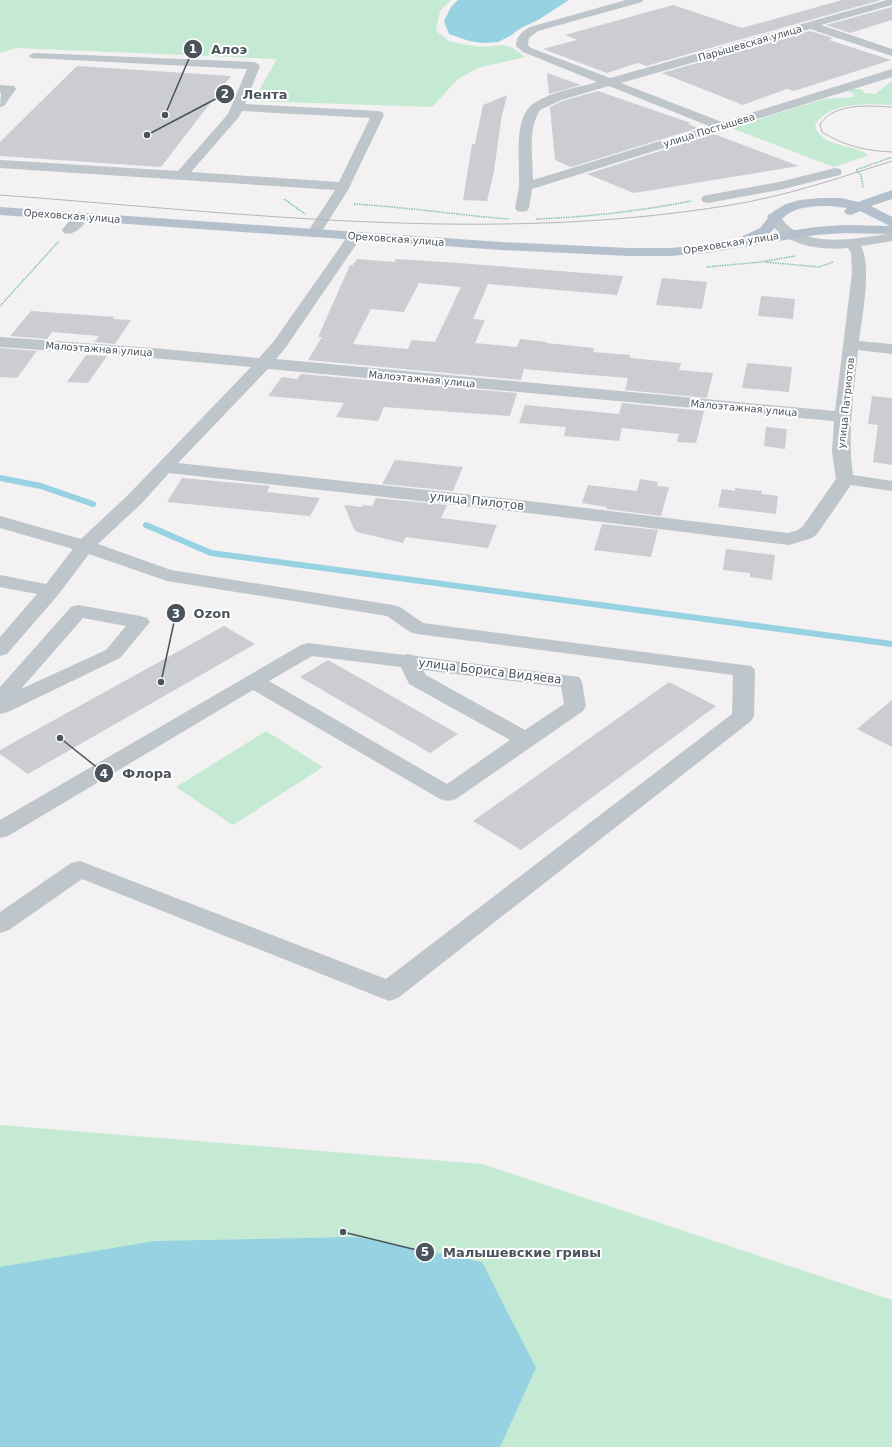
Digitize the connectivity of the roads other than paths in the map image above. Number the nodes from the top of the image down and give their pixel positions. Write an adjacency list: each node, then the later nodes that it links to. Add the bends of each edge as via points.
1 (638, 0): 7 (street, via 539,27 524,34 521,40 526,50)
2 (892, 2): 3 (street, Парышевская улица)
3 (812, 26): 4 (street); 7 (street, Парышевская улица)
4 (892, 52)
5 (35, 56): 10 (street, via 254,66)
6 (892, 73): 11 (street, улица Постышева)
7 (608, 83): 11 (street); 16 (street, Парышевская улица, via 557,97 536,108 526,130)
8 (0, 89): 9 (street, via 10,89)
9 (0, 103)
10 (238, 107): 14 (street); 15 (street, via 378,115)
11 (721, 126): 16 (street, улица Постышева)
12 (0, 164): 14 (street)
13 (835, 172): 17 (street)
14 (181, 176): 15 (street)
15 (343, 186): 30 (street, via 335,203)
16 (526, 186): 22 (street, Парышевская улица)
17 (778, 186): 19 (street); 20 (street)
18 (892, 194): 21 (main road)
19 (708, 198)
20 (805, 204): 21 (main road, via 836,202); 25 (main road, via 782,211)
21 (859, 206): 26 (main road); 28 (main road, via 836,220)
22 (522, 208)
23 (0, 211): 24 (main road, Ореховская улица)
24 (82, 217): 27 (street); 30 (main road, Ореховская улица)
25 (774, 218): 31 (street, via 779,227); 34 (main road, via 770,226 761,233)
26 (892, 222)
27 (69, 230)
28 (828, 230): 29 (main road, Ореховская улица); 31 (main road, Ореховская улица)
29 (892, 230)
30 (314, 233): 32 (main road, Ореховская улица)
31 (790, 234): 34 (main road, Ореховская улица); 35 (street, via 808,241 834,245)
32 (355, 236): 34 (main road, Ореховская улица, via 629,252 670,252); 40 (street, via 280,344)
33 (892, 236): 35 (street)
34 (738, 244)
35 (853, 244): 36 (street); 38 (street, улица Патриотов, via 858,253 859,273)
36 (892, 246)
37 (0, 342): 40 (street, Малоэтажная улица)
38 (852, 345): 39 (street); 41 (street, улица Патриотов)
39 (892, 349)
40 (263, 364): 41 (street, Малоэтажная улица); 42 (street)
41 (843, 417): 43 (street, улица Патриотов, via 841,452)
42 (164, 467): 43 (street, улица Пилотов, via 789,539 810,530); 46 (street, via 135,499)
43 (845, 479): 44 (street)
44 (892, 486)
45 (0, 522): 46 (street)
46 (85, 546): 48 (street); 56 (street, via 167,575 393,611 416,628 744,670 743,716 388,991 80,869)
47 (0, 582): 48 (street)
48 (51, 591): 49 (street)
49 (0, 650)
50 (408, 660): 51 (street, улица Бориса Видяева, via 308,649); 54 (street, via 417,679); 54 (street, улица Бориса Видяева, via 571,682 575,706)
51 (253, 681): 54 (street, улица Бориса Видяева, via 448,794); 55 (street, улица Бориса Видяева)
52 (0, 700): 53 (street, via 78,611 140,622 113,654)
53 (0, 707)
54 (526, 740)
55 (5, 823)
56 (0, 924)

